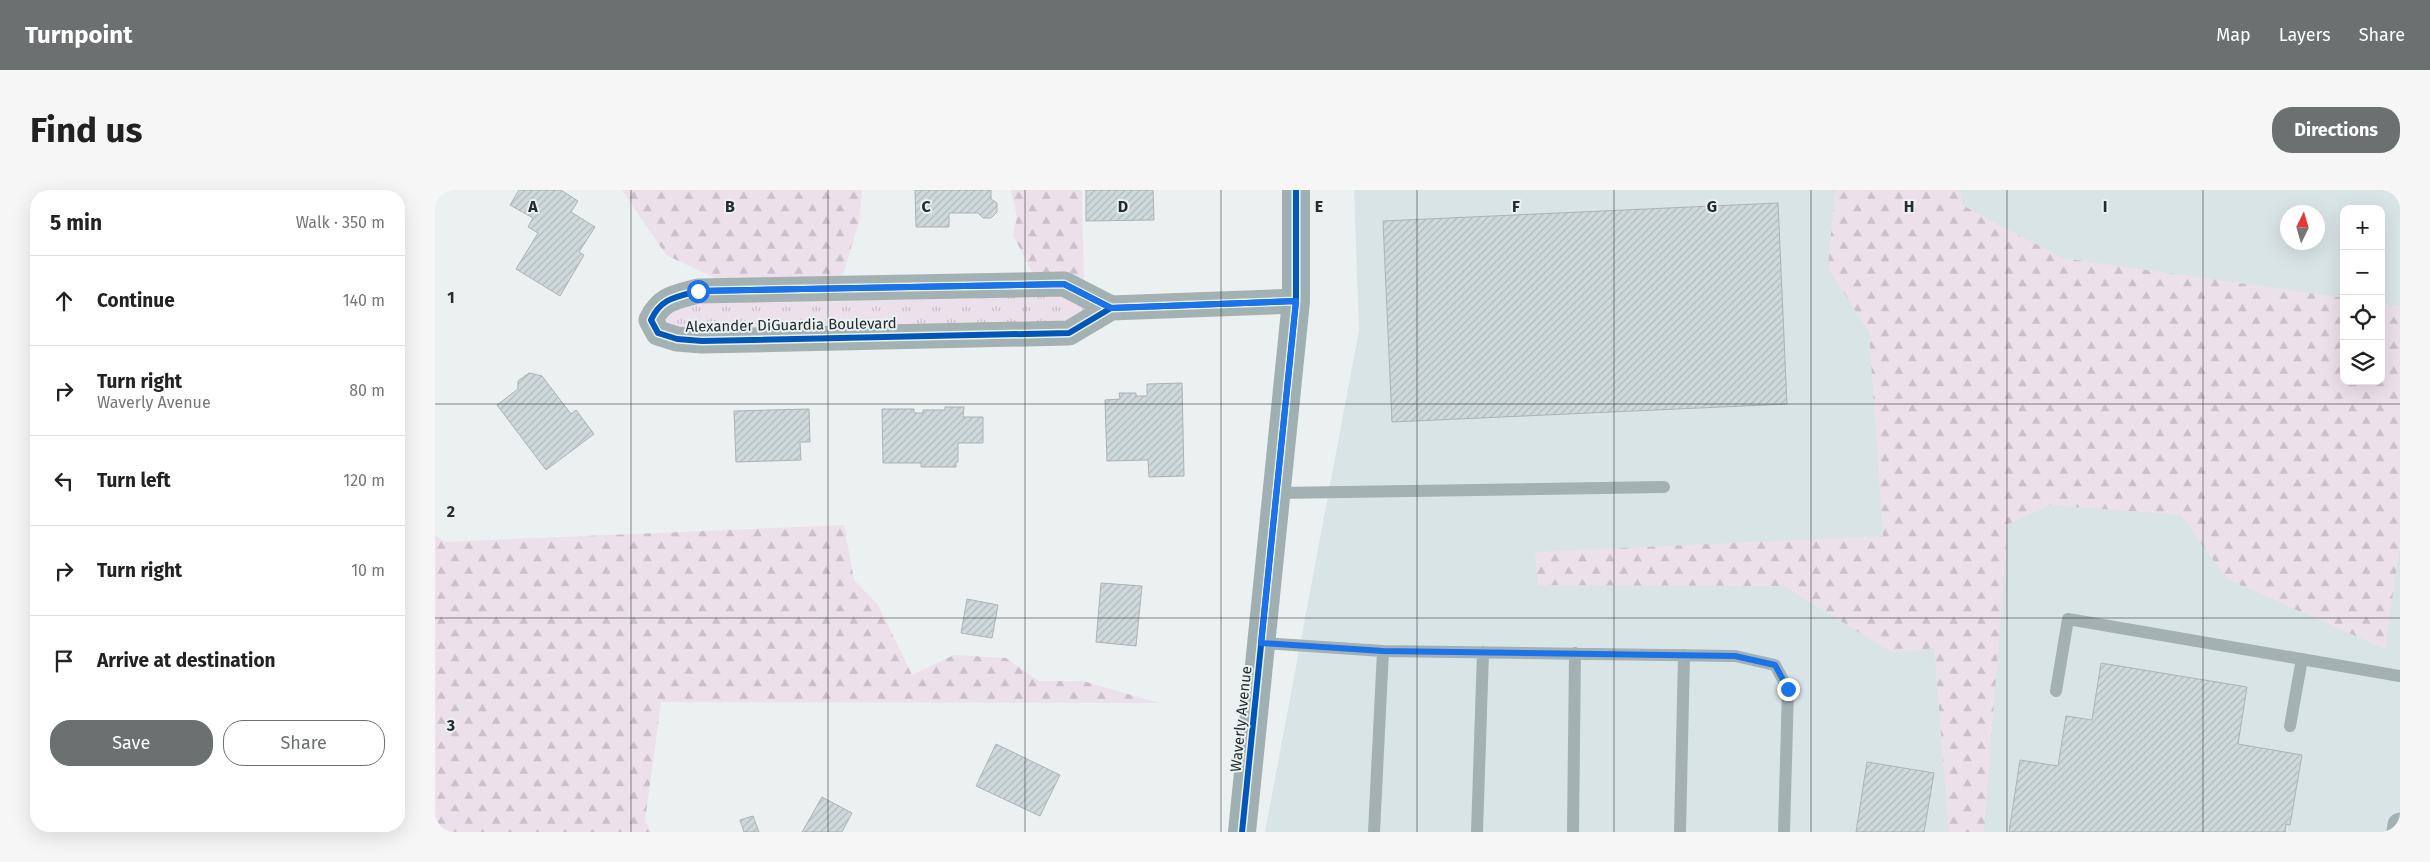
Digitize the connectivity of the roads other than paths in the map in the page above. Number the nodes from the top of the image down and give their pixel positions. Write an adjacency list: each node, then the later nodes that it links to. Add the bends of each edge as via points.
1 (1296, 190): 2 (street, Waverly Avenue)
2 (1296, 301): 3 (street, Alexander DiGuardia Boulevard); 5 (street, Waverly Avenue)
3 (1111, 308): 3 (street, Alexander DiGuardia Boulevard, via 1064,284 698,291 674,297 657,306 651,320 658,333 677,339 702,341 1069,332)
4 (1664, 487): 5 (lane)
5 (1277, 493): 6 (street, Waverly Avenue)
6 (1261, 643): 7 (lane); 16 (street, Waverly Avenue)
7 (1383, 651): 8 (lane); 17 (lane)
8 (1483, 652): 9 (lane); 18 (lane)
9 (1575, 653): 10 (lane); 19 (lane)
10 (1685, 655): 20 (lane); 21 (lane, via 1735,656 1775,665 1788,689)
11 (2302, 659): 12 (lane); 13 (lane, via 2068,619); 14 (lane)
12 (2400, 676)
13 (2056, 691)
14 (2290, 726)
15 (2400, 825): 22 (street)
16 (1242, 832)
17 (1374, 832)
18 (1477, 832)
19 (1573, 832)
20 (1680, 832)
21 (1784, 832)
22 (2399, 832)

